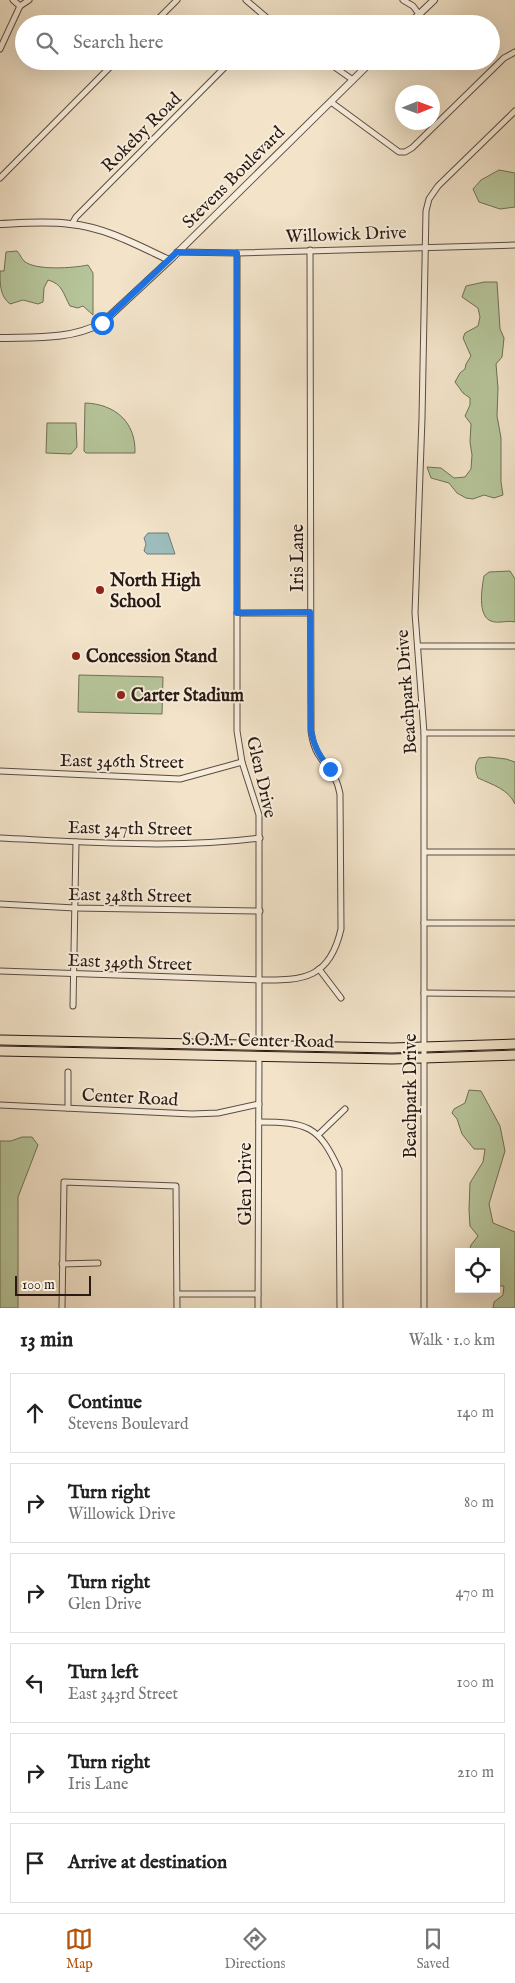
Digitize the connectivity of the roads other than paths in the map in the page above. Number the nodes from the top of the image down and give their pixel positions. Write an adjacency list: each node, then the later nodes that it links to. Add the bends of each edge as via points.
1 (13, 0): 7 (street)
2 (29, 0): 7 (street)
3 (177, 0): 10 (street)
4 (246, 0): 11 (street)
5 (403, 0): 8 (street)
6 (434, 0): 8 (street)
7 (20, 6): 9 (street)
8 (419, 14)
9 (16, 15)
10 (162, 15)
11 (263, 15)
12 (15, 17): 13 (street)
13 (0, 49)
14 (515, 52): 15 (street)
15 (500, 63)
16 (107, 70): 24 (street)
17 (221, 70): 26 (street, Rokeby Road)
18 (339, 70): 21 (street)
19 (363, 70): 21 (street, Stevens Boulevard)
20 (492, 70): 22 (street, via 405,152 399,152)
21 (353, 80): 22 (street, Stevens Boulevard)
22 (331, 102): 30 (street, Stevens Boulevard)
23 (515, 111): 28 (street, Beachpark Drive, via 432,193 426,211)
24 (0, 178)
25 (0, 224): 26 (street)
26 (72, 224): 32 (street, via 99,230)
27 (515, 245): 28 (street, Willowick Drive)
28 (426, 246): 29 (street, Willowick Drive); 36 (street, Beachpark Drive, via 415,613)
29 (310, 250): 31 (street, Willowick Drive); 34 (street, Iris Lane)
30 (177, 252): 31 (street, Willowick Drive); 32 (street, Stevens Boulevard)
31 (237, 253): 35 (street, Glen Drive)
32 (169, 260): 33 (street, Stevens Boulevard, via 115,313 90,330 60,336)
33 (0, 338)
34 (310, 612): 35 (street); 52 (street, Iris Lane, via 313,744 335,776 340,794 340,929 334,952)
35 (237, 613): 40 (street, Glen Drive, via 237,731)
36 (418, 646): 37 (street); 38 (street, Beachpark Drive)
37 (515, 646)
38 (424, 733): 39 (street); 45 (street, Beachpark Drive)
39 (515, 733)
40 (242, 762): 41 (street, East 346th Street, via 180,779); 43 (street, Glen Drive, via 258,807)
41 (0, 771)
42 (0, 838): 44 (street, East 347th Street)
43 (260, 838): 44 (street, East 347th Street, via 220,843); 49 (street, Glen Drive)
44 (76, 842): 48 (street)
45 (425, 852): 46 (street); 50 (street, Beachpark Drive)
46 (515, 852)
47 (0, 904): 48 (street, East 348th Street)
48 (75, 908): 49 (street, East 348th Street); 54 (street)
49 (260, 911): 55 (street, Glen Drive)
50 (424, 923): 51 (street); 56 (street, Beachpark Drive)
51 (515, 923)
52 (319, 969): 55 (street, Iris Lane, via 296,980); 58 (street)
53 (0, 971): 54 (street, East 349th Street)
54 (73, 974): 55 (street, East 349th Street); 59 (street)
55 (260, 980): 62 (street, Glen Drive)
56 (424, 993): 57 (street); 63 (street, Beachpark Drive)
57 (515, 994)
58 (341, 998)
59 (73, 1006)
60 (0, 1040): 62 (main road, S.O.M. Center Road)
61 (515, 1044): 63 (main road, S.O.M. Center Road)
62 (259, 1046): 63 (main road, S.O.M. Center Road); 66 (street, Glen Drive)
63 (423, 1047): 67 (street, Beachpark Drive)
64 (0, 1051): 66 (main road, S.O.M. Center Road)
65 (515, 1055): 67 (main road, S.O.M. Center Road)
66 (259, 1057): 67 (main road, S.O.M. Center Road); 69 (street, Glen Drive)
67 (424, 1058): 83 (street, Beachpark Drive)
68 (68, 1072): 71 (street)
69 (259, 1104): 71 (street, Center Road, via 218,1113 192,1114); 73 (street, Glen Drive)
70 (0, 1105): 71 (street, Center Road)
71 (68, 1108)
72 (346, 1109): 74 (street)
73 (259, 1122): 74 (street, via 300,1124); 78 (street, Glen Drive)
74 (318, 1135): 82 (street, via 339,1170)
75 (62, 1264): 76 (street); 77 (street, via 64,1182 176,1186); 79 (street)
76 (98, 1264)
77 (177, 1294): 78 (street); 80 (street)
78 (258, 1294): 81 (street, Glen Drive)
79 (62, 1308)
80 (177, 1308)
81 (258, 1308)
82 (340, 1308)
83 (424, 1308)

